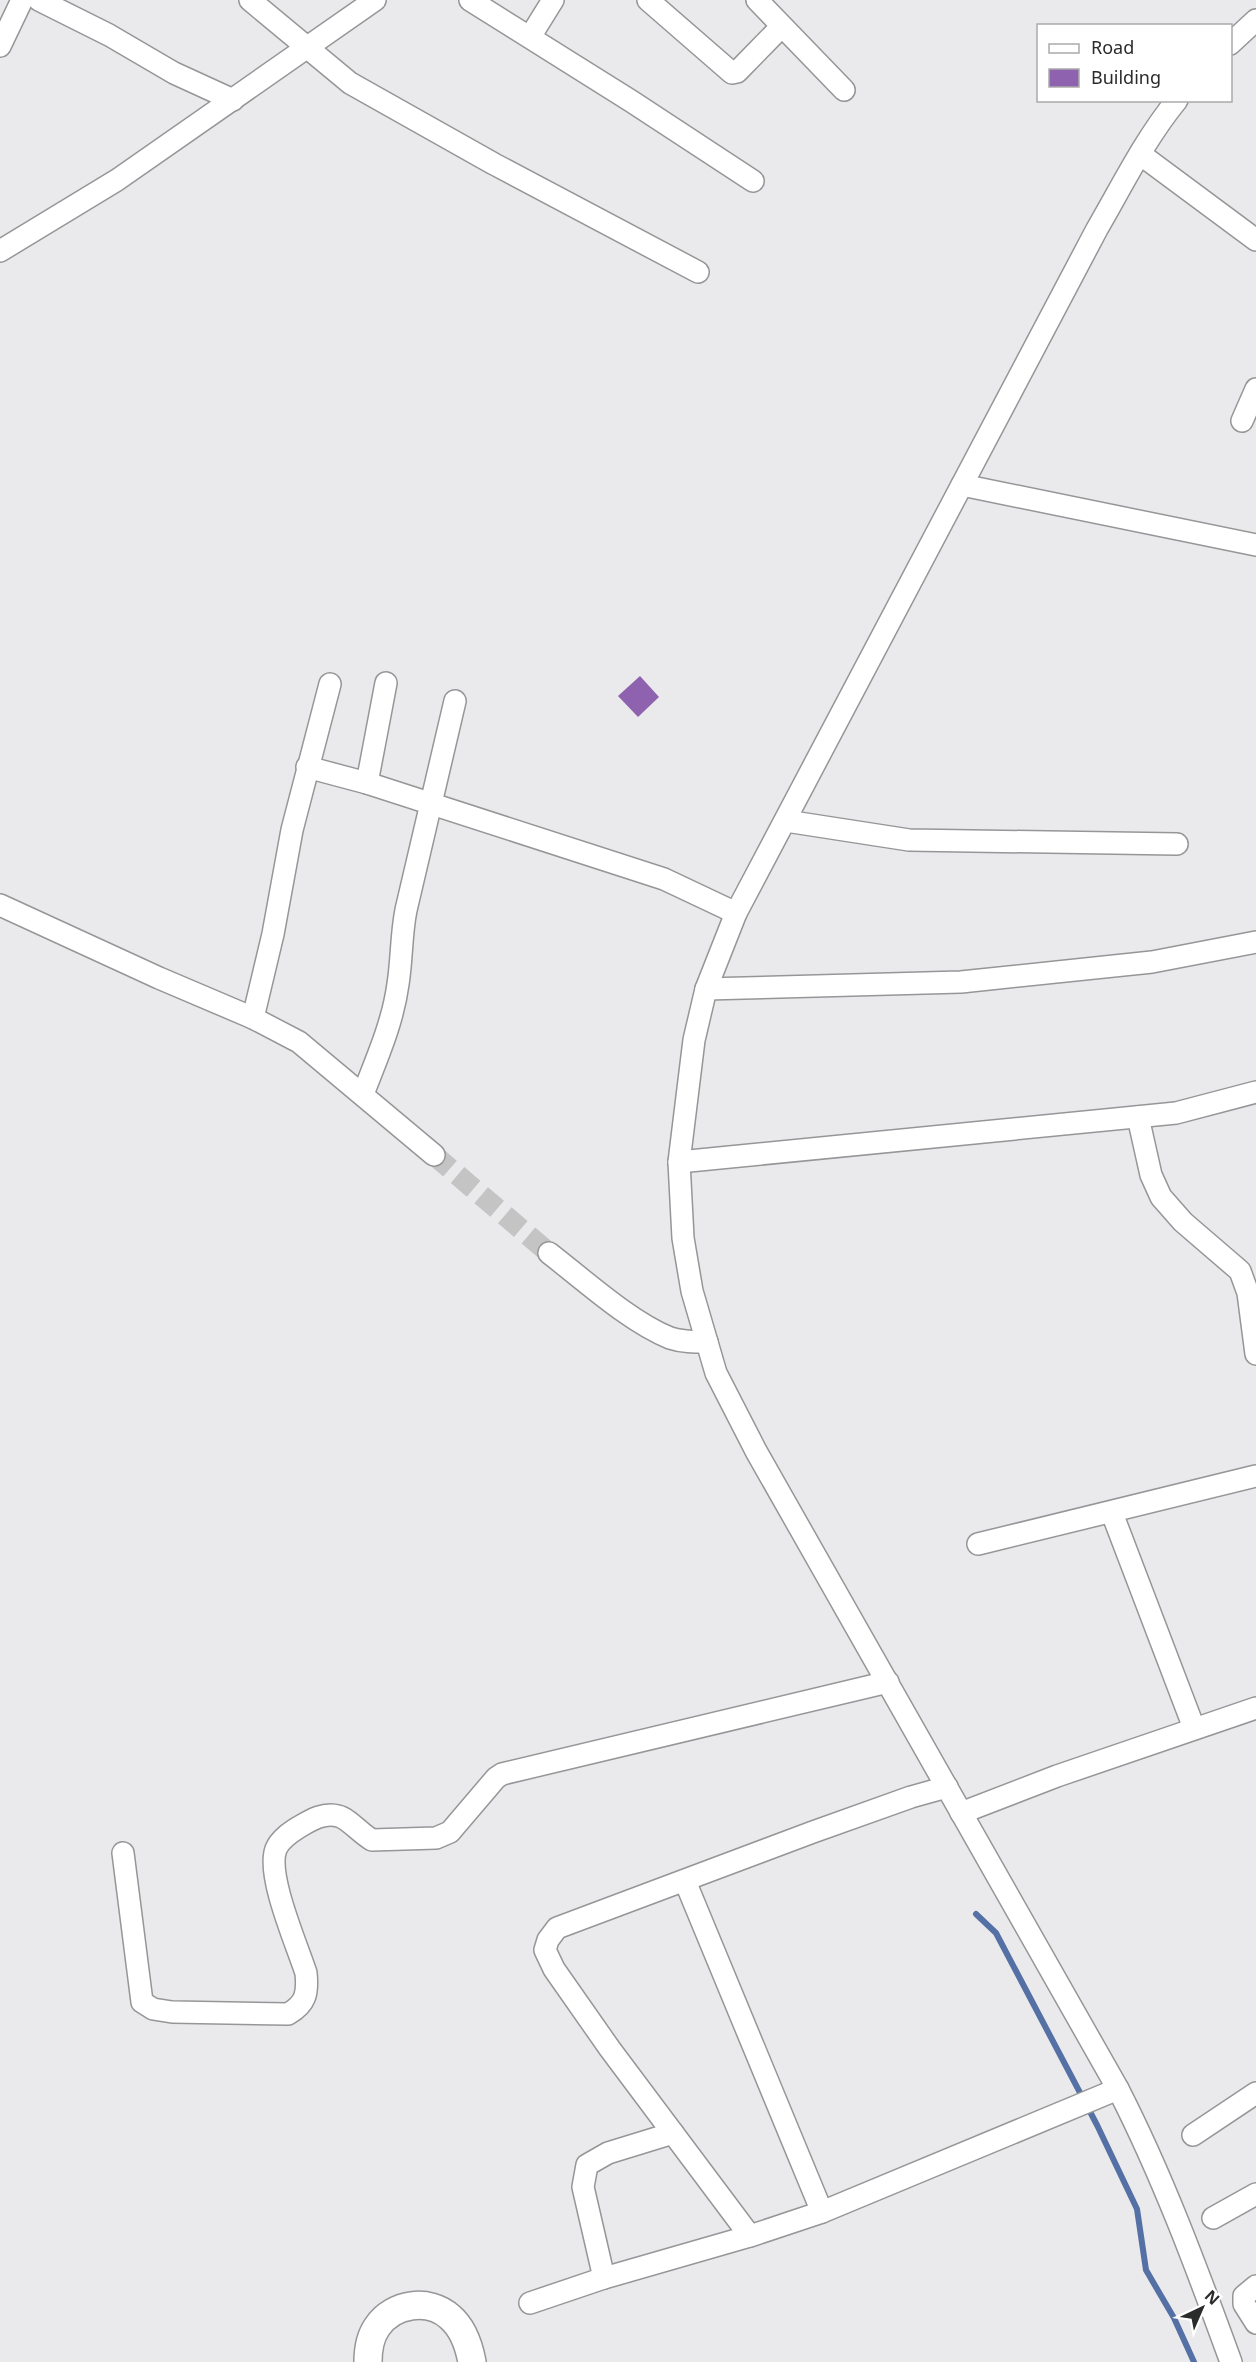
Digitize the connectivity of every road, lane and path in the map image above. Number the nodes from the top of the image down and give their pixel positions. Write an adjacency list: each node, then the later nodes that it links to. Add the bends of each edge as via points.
1 (22, 0): 13 (street)
2 (39, 0): 16 (street)
3 (250, 0): 14 (street)
4 (375, 0): 14 (street)
5 (470, 0): 11 (street)
6 (553, 0): 11 (street)
7 (648, 0): 10 (street, via 732,73)
8 (762, 2): 10 (street)
9 (1256, 20): 12 (street)
10 (781, 27): 15 (street)
11 (530, 37): 19 (street)
12 (1232, 42)
13 (0, 46)
14 (306, 47): 16 (street); 22 (street, via 350,82)
15 (844, 90)
16 (232, 100): 21 (street, via 117,180)
17 (1175, 102): 18 (street)
18 (1140, 154): 20 (street); 25 (street)
19 (753, 181)
20 (1256, 240)
21 (0, 251)
22 (698, 272)
23 (1256, 389): 24 (street)
24 (1242, 421)
25 (962, 484): 26 (street); 33 (street)
26 (1256, 545)
27 (386, 683): 31 (street)
28 (330, 684): 30 (street)
29 (455, 701): 32 (street)
30 (307, 767): 31 (street); 39 (street)
31 (367, 783): 32 (street)
32 (431, 803): 36 (street, via 664,879); 41 (street, via 403,926 393,1010)
33 (786, 821): 34 (street, via 909,840); 36 (street)
34 (1177, 844)
35 (0, 905): 39 (street)
36 (736, 913): 38 (street)
37 (1256, 942): 38 (street, via 1152,962 961,982)
38 (706, 989): 44 (street, via 694,1040)
39 (253, 1018): 41 (street, via 299,1042)
40 (1256, 1092): 42 (street, via 1176,1113)
41 (363, 1094): 43 (street)
42 (1138, 1117): 44 (street); 47 (street, via 1151,1175 1161,1197 1183,1222 1240,1271 1248,1293)
43 (434, 1155)
44 (679, 1162): 46 (street, via 683,1238 692,1291)
45 (549, 1253): 46 (street, via 641,1322 669,1338)
46 (707, 1342): 51 (street, via 716,1373 734,1410)
47 (1256, 1354)
48 (1256, 1476): 49 (street)
49 (1112, 1513): 50 (street); 53 (street)
50 (978, 1544)
51 (888, 1682): 54 (street); 56 (street, via 502,1774 450,1832 436,1838 372,1840 340,1816 314,1818 286,1836 275,1850 275,1880 308,1989 299,2008 288,2014 172,2012 142,2002)
52 (1256, 1708): 53 (street)
53 (1194, 1728): 55 (street)
54 (947, 1787): 55 (street); 57 (street)
55 (961, 1813): 58 (street)
56 (123, 1853)
57 (685, 1881): 60 (street, via 557,1928 545,1950 554,1969); 63 (street)
58 (1119, 2089): 63 (street); 72 (street, via 1168,2195)
59 (1256, 2093): 61 (street)
60 (673, 2133): 65 (street); 66 (street, via 608,2153 587,2165 583,2187)
61 (1193, 2136)
62 (1256, 2194): 64 (street)
63 (822, 2212): 65 (street)
64 (1214, 2218)
65 (750, 2236): 66 (street)
66 (604, 2278): 68 (street)
67 (1256, 2286): 69 (street, via 1244,2296 1244,2304)
68 (530, 2302)
69 (1256, 2323)
70 (368, 2362): 71 (main road, via 372,2337 381,2321 406,2306 425,2305 440,2310 458,2325)
71 (472, 2362)
72 (1231, 2362)

